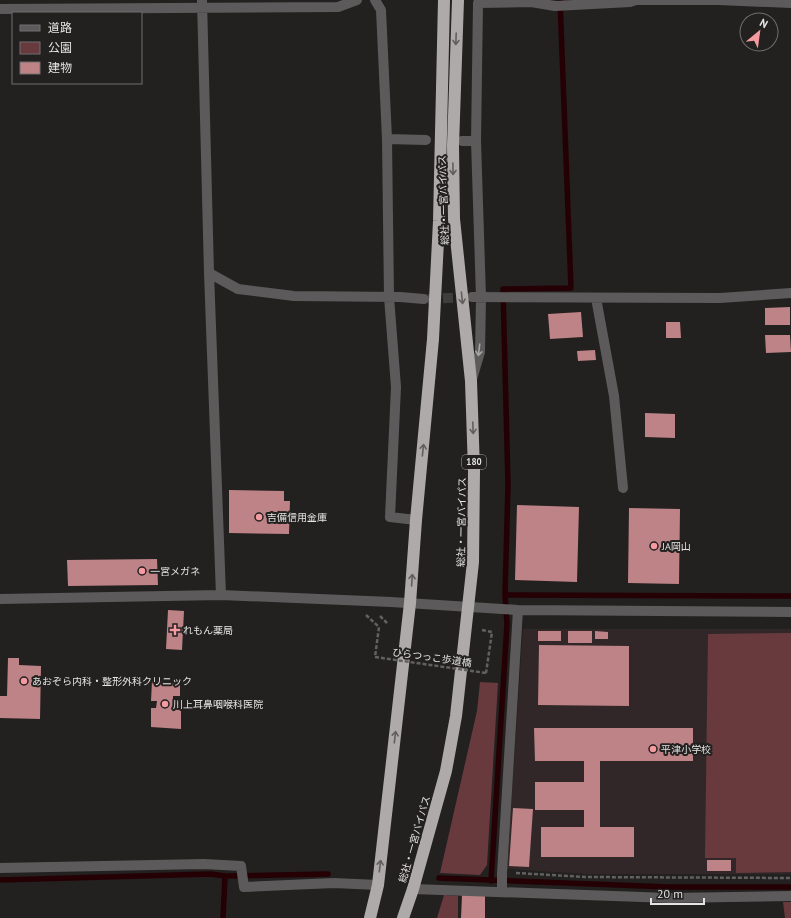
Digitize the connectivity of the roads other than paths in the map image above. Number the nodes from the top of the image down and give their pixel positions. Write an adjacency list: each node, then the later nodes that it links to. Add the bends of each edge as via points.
1 (357, 0): 7 (street, via 338,7)
2 (375, 0): 9 (street, via 382,10)
3 (444, 0): 21 (highway, 総社・一宮バイパス, one-way to 3, via 433,339 439,221)
4 (458, 0): 19 (highway, 総社・一宮バイパス / 180, one-way to 19, via 453,146 454,219)
5 (719, 0): 6 (street); 12 (street, via 636,0 555,6 531,2 478,3)
6 (791, 3)
7 (203, 4): 8 (street); 13 (street)
8 (0, 9)
9 (387, 139): 10 (street); 15 (street)
10 (426, 140)
11 (462, 140): 12 (street)
12 (476, 141): 16 (street)
13 (209, 273): 15 (street, via 238,289 294,296); 22 (street)
14 (791, 293): 17 (street, via 720,298)
15 (389, 297): 18 (street); 21 (street, via 396,387 390,517)
16 (476, 297): 17 (street); 19 (street, one-way to 19, via 480,352)
17 (596, 298): 20 (street, via 614,396)
18 (424, 299)
19 (471, 381): 25 (highway, 総社・一宮バイパス / 180, one-way to 25, via 474,470 473,562)
20 (623, 488)
21 (416, 520): 24 (highway, 総社・一宮バイパス, one-way to 21)
22 (221, 594): 23 (street); 24 (street)
23 (0, 599)
24 (410, 603): 25 (street); 30 (highway, 総社・一宮バイパス, one-way to 24)
25 (467, 606): 26 (street); 31 (highway, 総社・一宮バイパス / 180, via 456,716 446,771)
26 (516, 610): 27 (street); 29 (street)
27 (791, 612)
28 (0, 868): 30 (street, via 204,864 241,866 244,887 334,883)
29 (502, 881): 31 (street); 32 (street, via 670,898)
30 (378, 885): 33 (highway, 総社・一宮バイパス)
31 (413, 889): 34 (highway, 総社・一宮バイパス / 180)
32 (791, 896)
33 (370, 918)
34 (403, 918)

